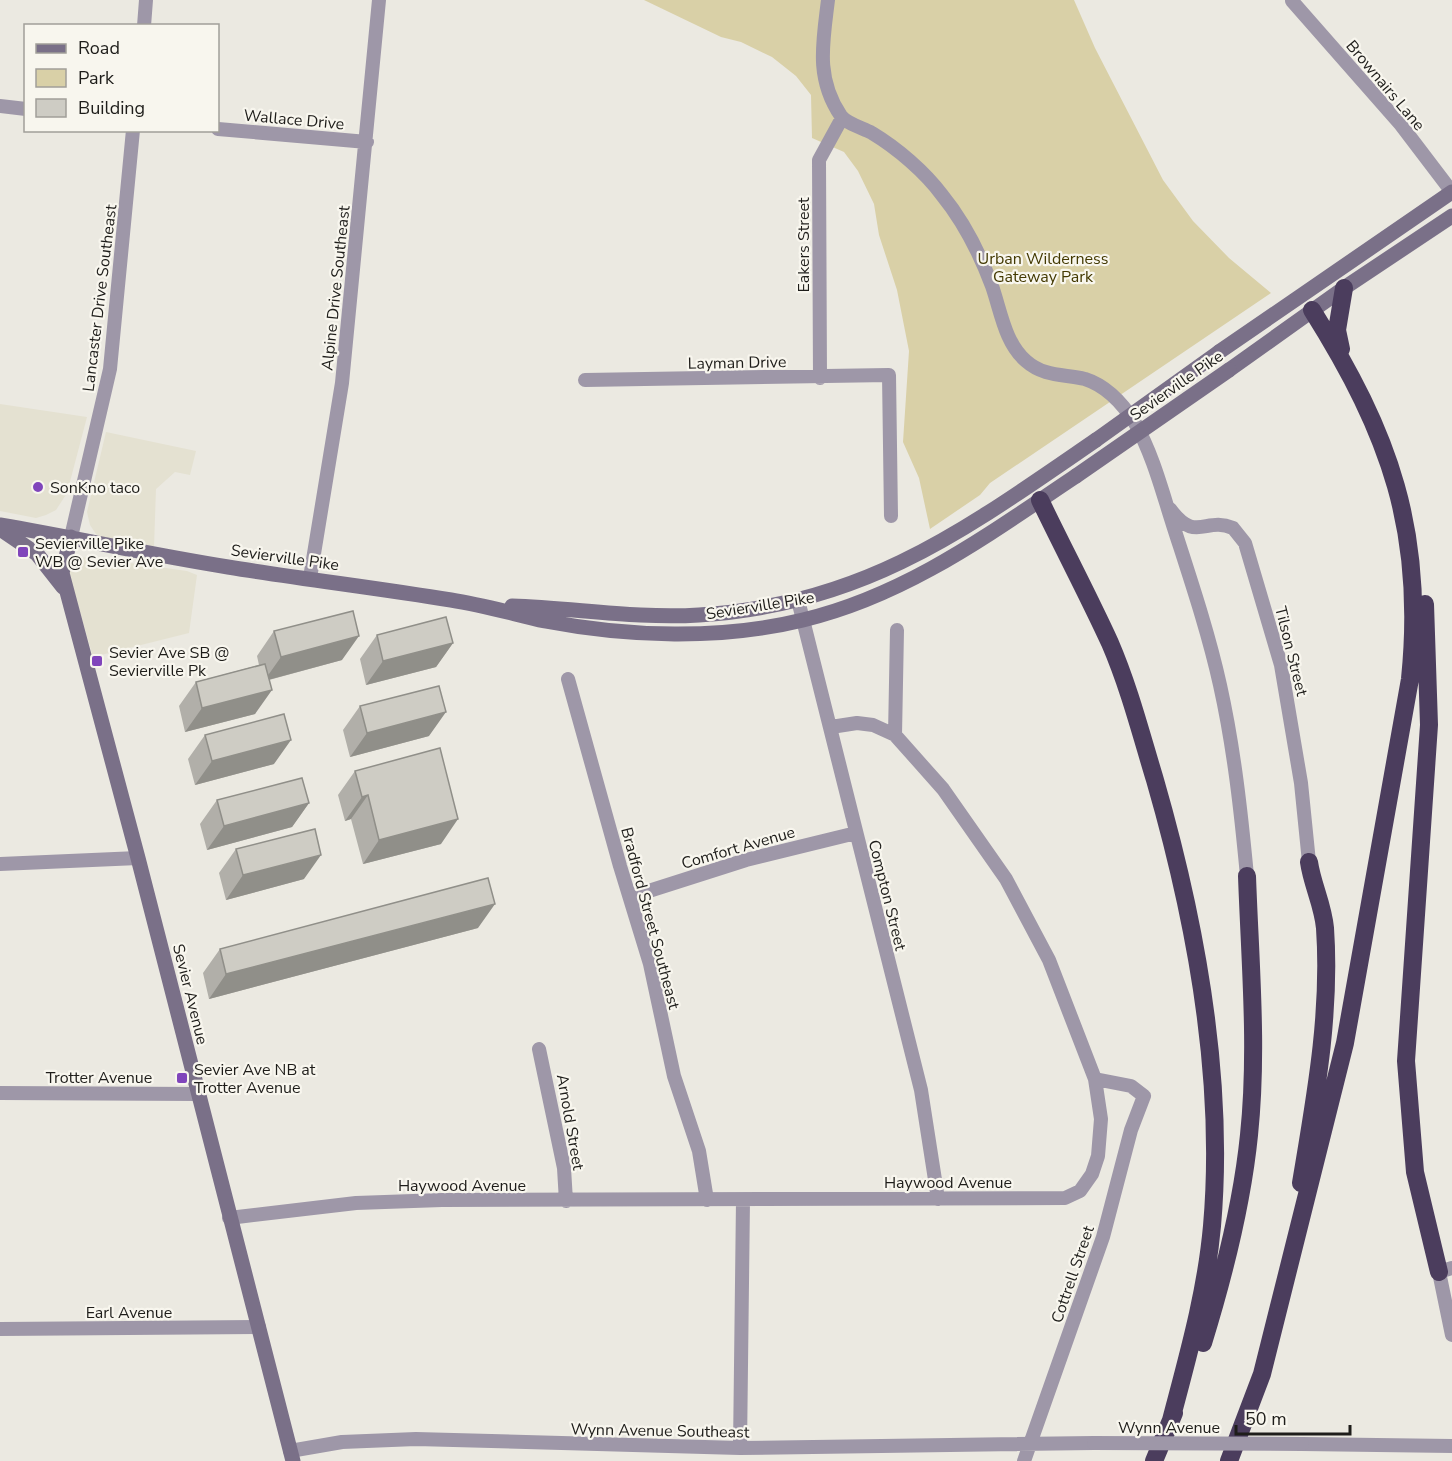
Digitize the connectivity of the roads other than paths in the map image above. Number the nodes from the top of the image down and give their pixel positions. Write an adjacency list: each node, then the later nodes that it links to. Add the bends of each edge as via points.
1 (146, 0): 5 (street)
2 (379, 0): 11 (street, Alpine Drive Southeast)
3 (828, 0): 8 (street, via 821,63)
4 (1292, 1): 12 (street, Brownairs Lane, via 1401,125)
5 (144, 24)
6 (0, 106): 7 (street)
7 (24, 109)
8 (842, 118): 18 (street, Eakers Street, via 819,160); 21 (street, via 873,134 942,194 969,235 1019,354 1043,372 1100,386 1122,405 1144,441)
9 (219, 129): 11 (street, Wallace Drive)
10 (133, 132): 25 (street, Lancaster Drive Southeast, via 110,369)
11 (367, 142): 28 (street, Alpine Drive Southeast, via 342,382)
12 (1452, 192): 15 (street, Sevierville Pike)
13 (1452, 216): 14 (street, Sevierville Pike)
14 (1344, 288): 16 (street, Sevierville Pike); 17 (highway, via 1338,340)
15 (1302, 295): 16 (street); 20 (street, Sevierville Pike, bridge, via 1096,440)
16 (1312, 310): 17 (highway); 20 (street, Sevierville Pike, bridge, via 1076,476)
17 (1351, 376): 26 (highway, via 1389,460)
18 (820, 378): 19 (street, Layman Drive); 22 (street, Layman Drive, via 889,375)
19 (585, 380)
20 (1036, 492): 30 (street, Sevierville Pike, via 894,568); 32 (street, Sevierville Pike, via 931,571 886,593); 57 (highway, via 1128,689 1172,837 1197,949 1212,1101 1214,1184 1207,1268)
21 (1169, 508): 24 (street, via 1183,523); 27 (street)
22 (891, 516)
23 (0, 527): 25 (street, Sevierville Pike); 29 (street, via 38,554)
24 (1199, 529): 27 (street, via 1191,539); 39 (street, Tilson Street, via 1229,526 1238,531 1245,543 1285,687)
25 (71, 537): 28 (street, Sevierville Pike, via 227,567); 29 (street, Sevier Avenue, via 62,573)
26 (1412, 556): 52 (highway, via 1424,599 1430,687 1406,1061 1416,1172); 53 (highway, via 1414,631 1410,680 1345,1043)
27 (1185, 560): 41 (street, via 1221,688)
28 (310, 578): 31 (street, Sevierville Pike)
29 (67, 593): 38 (street, Sevier Avenue)
30 (798, 600): 31 (street, Sevierville Pike, via 743,611 661,616); 32 (street, Compton Street)
31 (486, 605): 32 (street, Sevierville Pike, via 544,621 662,633)
32 (803, 620): 35 (street, Compton Street)
33 (897, 630): 36 (street)
34 (568, 679): 42 (street, Bradford Street Southeast)
35 (831, 727): 36 (street, Haywood Avenue, via 873,725); 37 (street, Compton Street)
36 (895, 735): 44 (street, Haywood Avenue, via 943,789 1006,879 1049,960)
37 (856, 833): 42 (street, Comfort Avenue, via 746,860); 47 (street, Compton Street, via 921,1090)
38 (138, 858): 40 (street); 46 (street, Sevier Avenue)
39 (1309, 862): 53 (highway, via 1325,927 1322,1040)
40 (0, 864)
41 (1247, 876): 57 (highway, via 1253,1079 1243,1180 1204,1342)
42 (630, 897): 48 (street, Bradford Street Southeast, via 650,964 674,1076 699,1151)
43 (540, 1049): 50 (street, Arnold Street, via 564,1168)
44 (1095, 1079): 47 (street, Haywood Avenue, via 1101,1136 1092,1174 1080,1191 1065,1198); 58 (street, Cottrell Street, via 1131,1086 1144,1096 1131,1130 1104,1237)
45 (0, 1093): 46 (street, Trotter Avenue)
46 (198, 1094): 51 (street, Sevier Avenue)
47 (938, 1199): 49 (street, Haywood Avenue)
48 (707, 1200): 49 (street, Haywood Avenue); 50 (street, Haywood Avenue)
49 (742, 1200): 60 (street)
50 (566, 1201): 51 (street, Haywood Avenue, via 356,1203)
51 (230, 1218): 54 (street, Sevier Avenue)
52 (1446, 1270): 56 (street)
53 (1284, 1295): 64 (highway, via 1262,1374)
54 (259, 1327): 55 (street, Earl Avenue); 61 (street, Sevier Avenue)
55 (0, 1329)
56 (1452, 1335)
57 (1170, 1424): 63 (highway)
58 (1030, 1444): 59 (street, Wynn Avenue, bridge); 60 (street, Wynn Avenue Southeast); 62 (street, Cottrell Street)
59 (1452, 1446)
60 (740, 1448): 61 (street, Wynn Avenue Southeast, via 416,1439 342,1442)
61 (291, 1456)
62 (1024, 1461)
63 (1154, 1461)
64 (1229, 1461)

